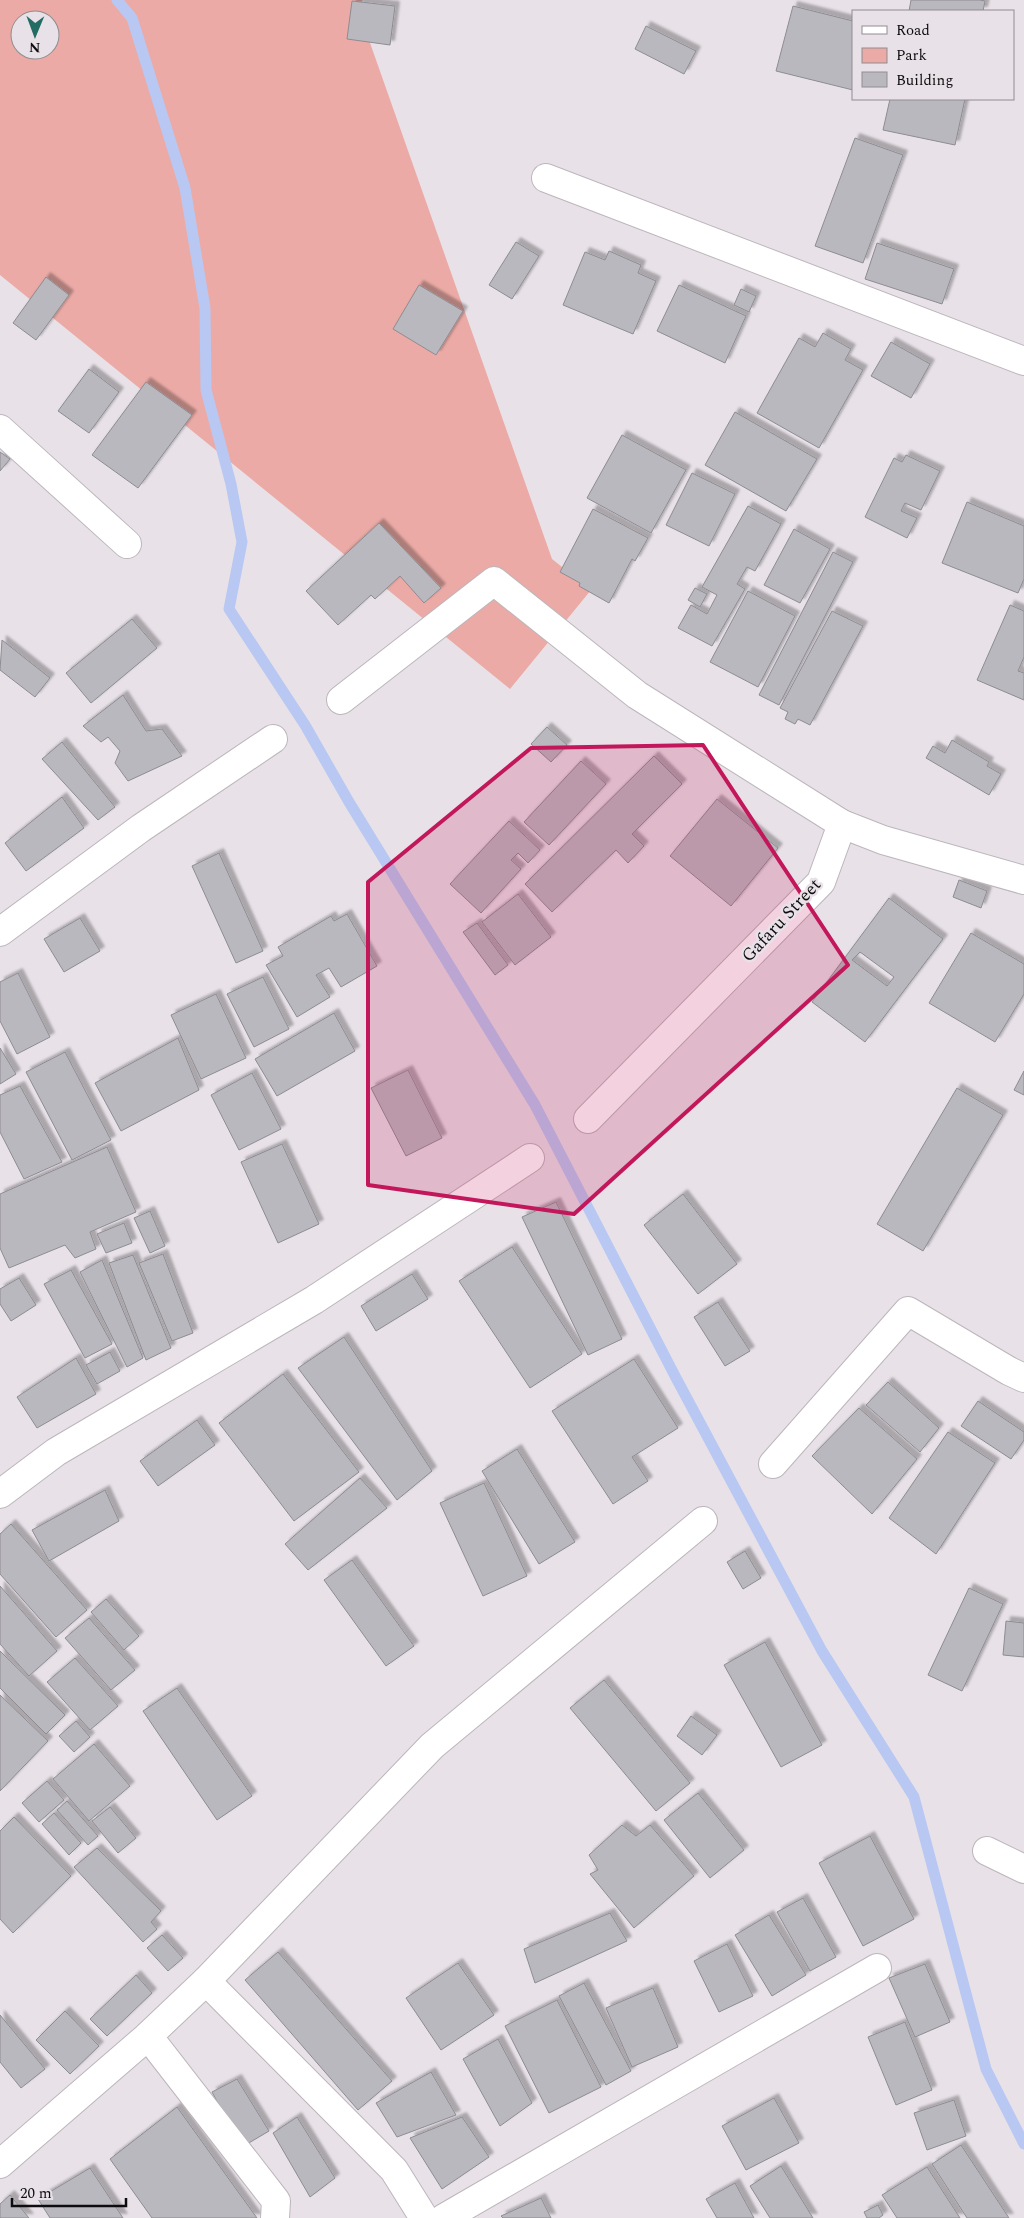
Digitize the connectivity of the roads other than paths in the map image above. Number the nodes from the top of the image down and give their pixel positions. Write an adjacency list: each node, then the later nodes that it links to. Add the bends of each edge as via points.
1 (546, 178): 2 (street)
2 (1024, 361)
3 (0, 429): 4 (street)
4 (127, 544)
5 (341, 700): 7 (street, via 494,580 637,695)
6 (273, 739): 9 (street, via 141,828)
7 (842, 824): 8 (street, via 883,840); 10 (street, Gafaru Street, via 821,882)
8 (1024, 880)
9 (0, 932)
10 (588, 1119)
11 (530, 1158): 14 (street, via 314,1300 56,1452)
12 (1024, 1378): 13 (street, via 908,1311)
13 (773, 1464)
14 (0, 1494)
15 (703, 1522): 19 (street, via 432,1746)
16 (987, 1850): 17 (street)
17 (1024, 1869)
18 (877, 1968): 24 (street)
19 (206, 1981): 20 (street); 23 (street, via 394,2170)
20 (148, 2036): 21 (street); 22 (street, via 276,2201)
21 (0, 2164)
22 (276, 2218)
23 (424, 2218)
24 (444, 2218)

